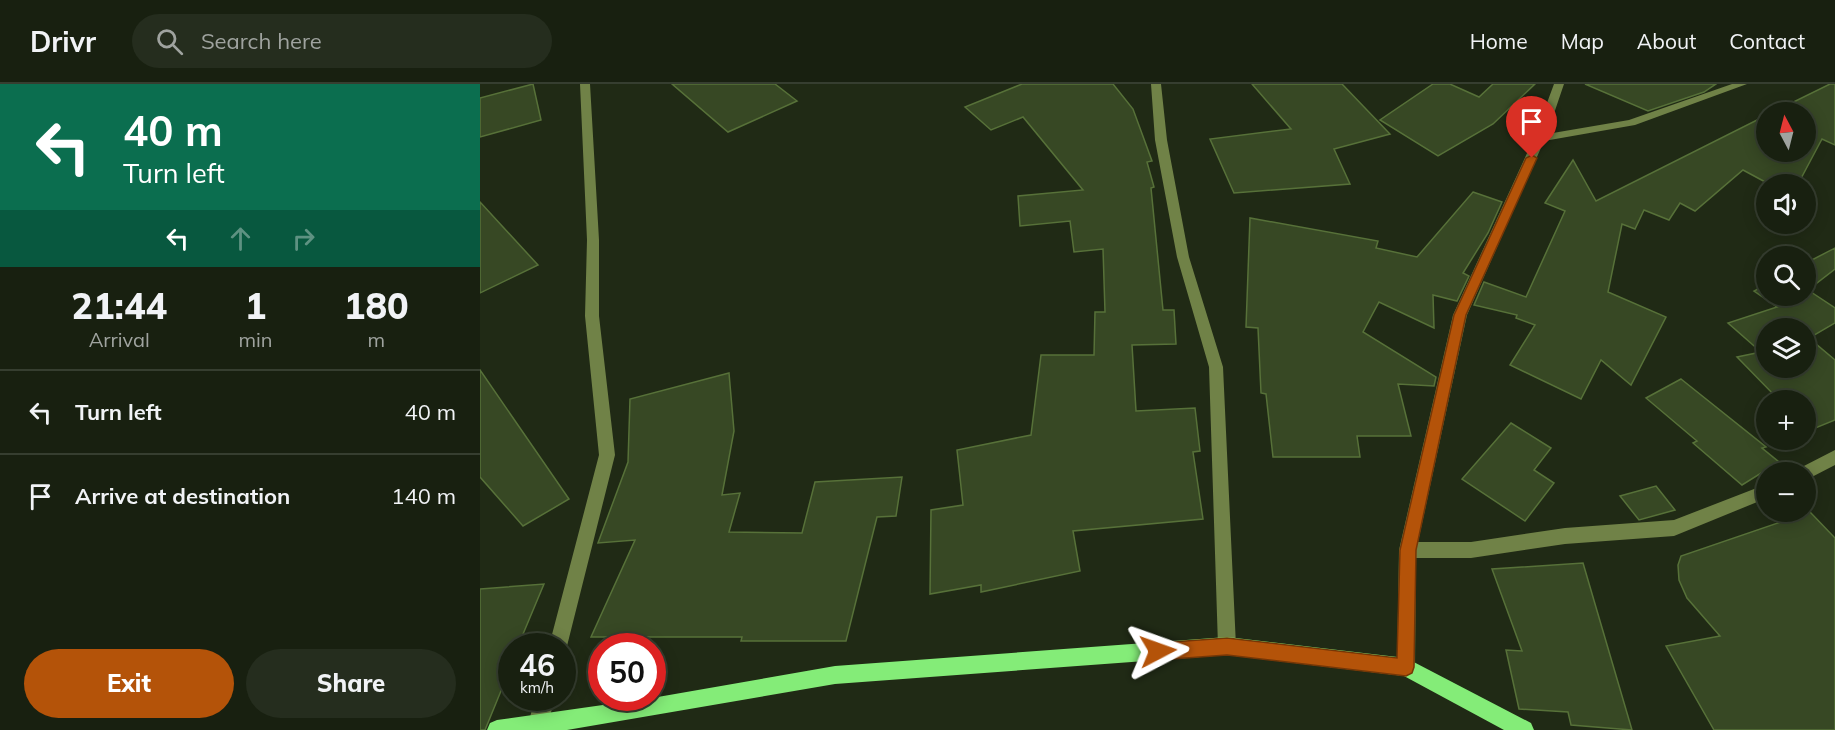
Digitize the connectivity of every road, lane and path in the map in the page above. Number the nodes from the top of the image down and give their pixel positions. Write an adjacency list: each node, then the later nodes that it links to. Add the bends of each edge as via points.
1 (585, 84): 10 (street, via 593,240 592,316 607,455)
2 (1156, 84): 11 (street, via 1161,140 1184,257 1216,367)
3 (1560, 84): 5 (street)
4 (1742, 84): 5 (street, via 1630,123)
5 (1540, 138): 9 (street, via 1460,315)
6 (1835, 457): 7 (street)
7 (1816, 467)
8 (1756, 495): 9 (street, via 1674,528 1565,536 1472,550)
9 (1408, 550): 12 (street)
10 (561, 633)
11 (1227, 646): 12 (main road); 14 (main road, via 836,675)
12 (1406, 667): 16 (main road)
13 (542, 711): 14 (street)
14 (538, 725): 15 (main road)
15 (496, 730)
16 (1524, 730)

